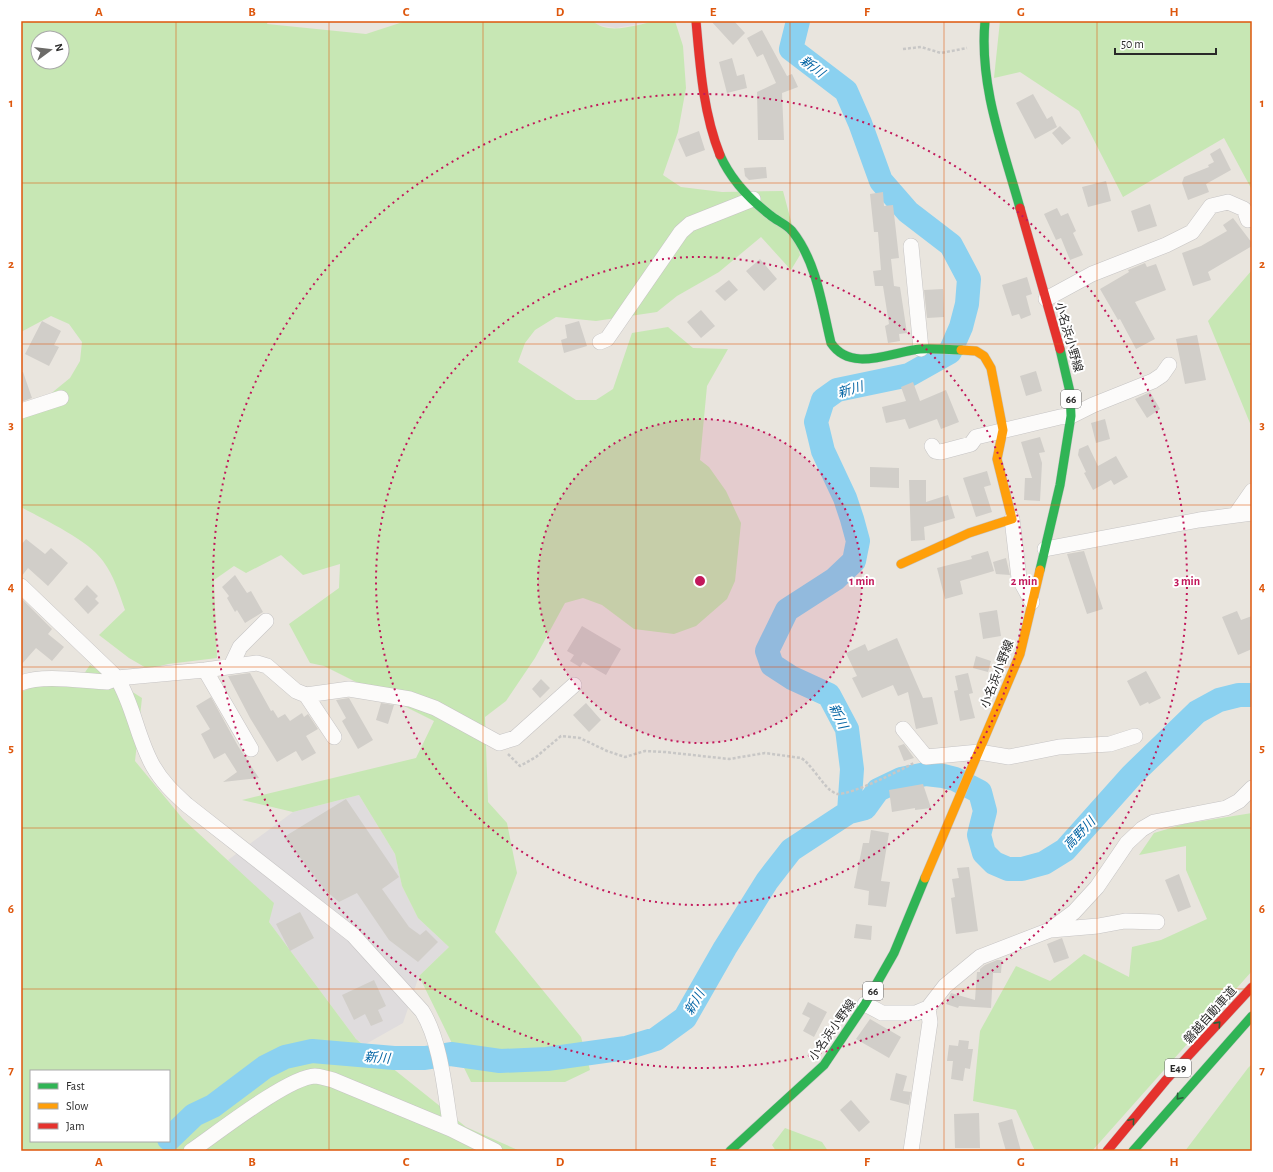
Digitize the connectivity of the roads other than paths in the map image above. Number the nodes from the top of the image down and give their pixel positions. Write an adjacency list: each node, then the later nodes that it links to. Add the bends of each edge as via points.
1 (696, 21): 3 (main road, via 705,105 720,156 734,182)
2 (985, 21): 6 (main road, 小名浜小野線 / 66, via 983,44 988,94)
3 (753, 199): 7 (street, via 690,224 681,232 607,339); 8 (main road, via 773,218 790,229 801,243 810,263 831,343 838,352 849,358 867,359)
4 (1248, 220): 6 (street, via 1244,209 1228,202 1211,206 1192,232 1092,274)
5 (911, 246): 8 (street)
6 (1046, 299): 12 (main road, 小名浜小野線 / 66, via 1066,369)
7 (600, 342)
8 (926, 349): 13 (main road, via 976,351 984,356 991,368)
9 (1169, 365): 12 (street, via 1162,375 1153,381)
10 (61, 398): 11 (street)
11 (21, 411)
12 (1071, 416): 13 (street, via 1060,416); 19 (main road, 小名浜小野線 / 66, via 1060,485)
13 (1003, 430): 14 (street, via 976,437 971,444 941,452 935,451); 18 (main road, via 997,459)
14 (932, 446)
15 (1252, 492): 17 (street)
16 (1252, 513): 17 (street)
17 (1236, 514): 19 (street)
18 (1012, 519): 20 (main road, via 969,533); 22 (street, via 1019,578)
19 (1045, 549): 22 (main road, 小名浜小野線 / 66)
20 (901, 564)
21 (21, 586): 26 (street)
22 (1032, 602): 34 (main road, 小名浜小野線 / 66, via 1020,654)
23 (266, 621): 24 (street, via 240,647)
24 (231, 666): 25 (street); 29 (street, via 257,663 267,666 296,691)
25 (205, 670): 26 (street); 33 (street)
26 (117, 678): 27 (street, via 107,682 46,679); 42 (street, via 125,692 145,749 167,786 187,805 353,935 422,1011 429,1023 436,1048)
27 (21, 683)
28 (574, 685): 29 (street, via 515,738 498,743 435,708 410,698 349,689)
29 (306, 695): 32 (street)
30 (903, 729): 34 (street, via 926,757)
31 (1135, 736): 34 (street, via 1110,744 1059,747 1009,757)
32 (334, 737)
33 (251, 749)
34 (979, 752): 39 (main road, 小名浜小野線 / 66, via 894,953)
35 (1252, 788): 37 (street, via 1239,801 1226,808 1154,822 1142,829 1127,844 1097,887 1074,912)
36 (1157, 922): 37 (street, via 1125,921)
37 (1050, 930): 40 (street, via 980,957 945,986)
38 (1252, 987): 47 (main road, 磐越自動車道 / E49, one-way to 38, via 1166,1080)
39 (865, 1004): 40 (street, via 882,1013 916,1013); 45 (main road, 小名浜小野線 / 66, via 824,1065)
40 (928, 1008): 46 (street, via 930,1022)
41 (1252, 1016): 48 (main road, E49, one-way to 48)
42 (451, 1129): 43 (street, via 333,1080 315,1076 282,1088); 44 (street)
43 (191, 1151)
44 (495, 1151)
45 (730, 1151)
46 (911, 1151)
47 (1107, 1151)
48 (1133, 1151)

